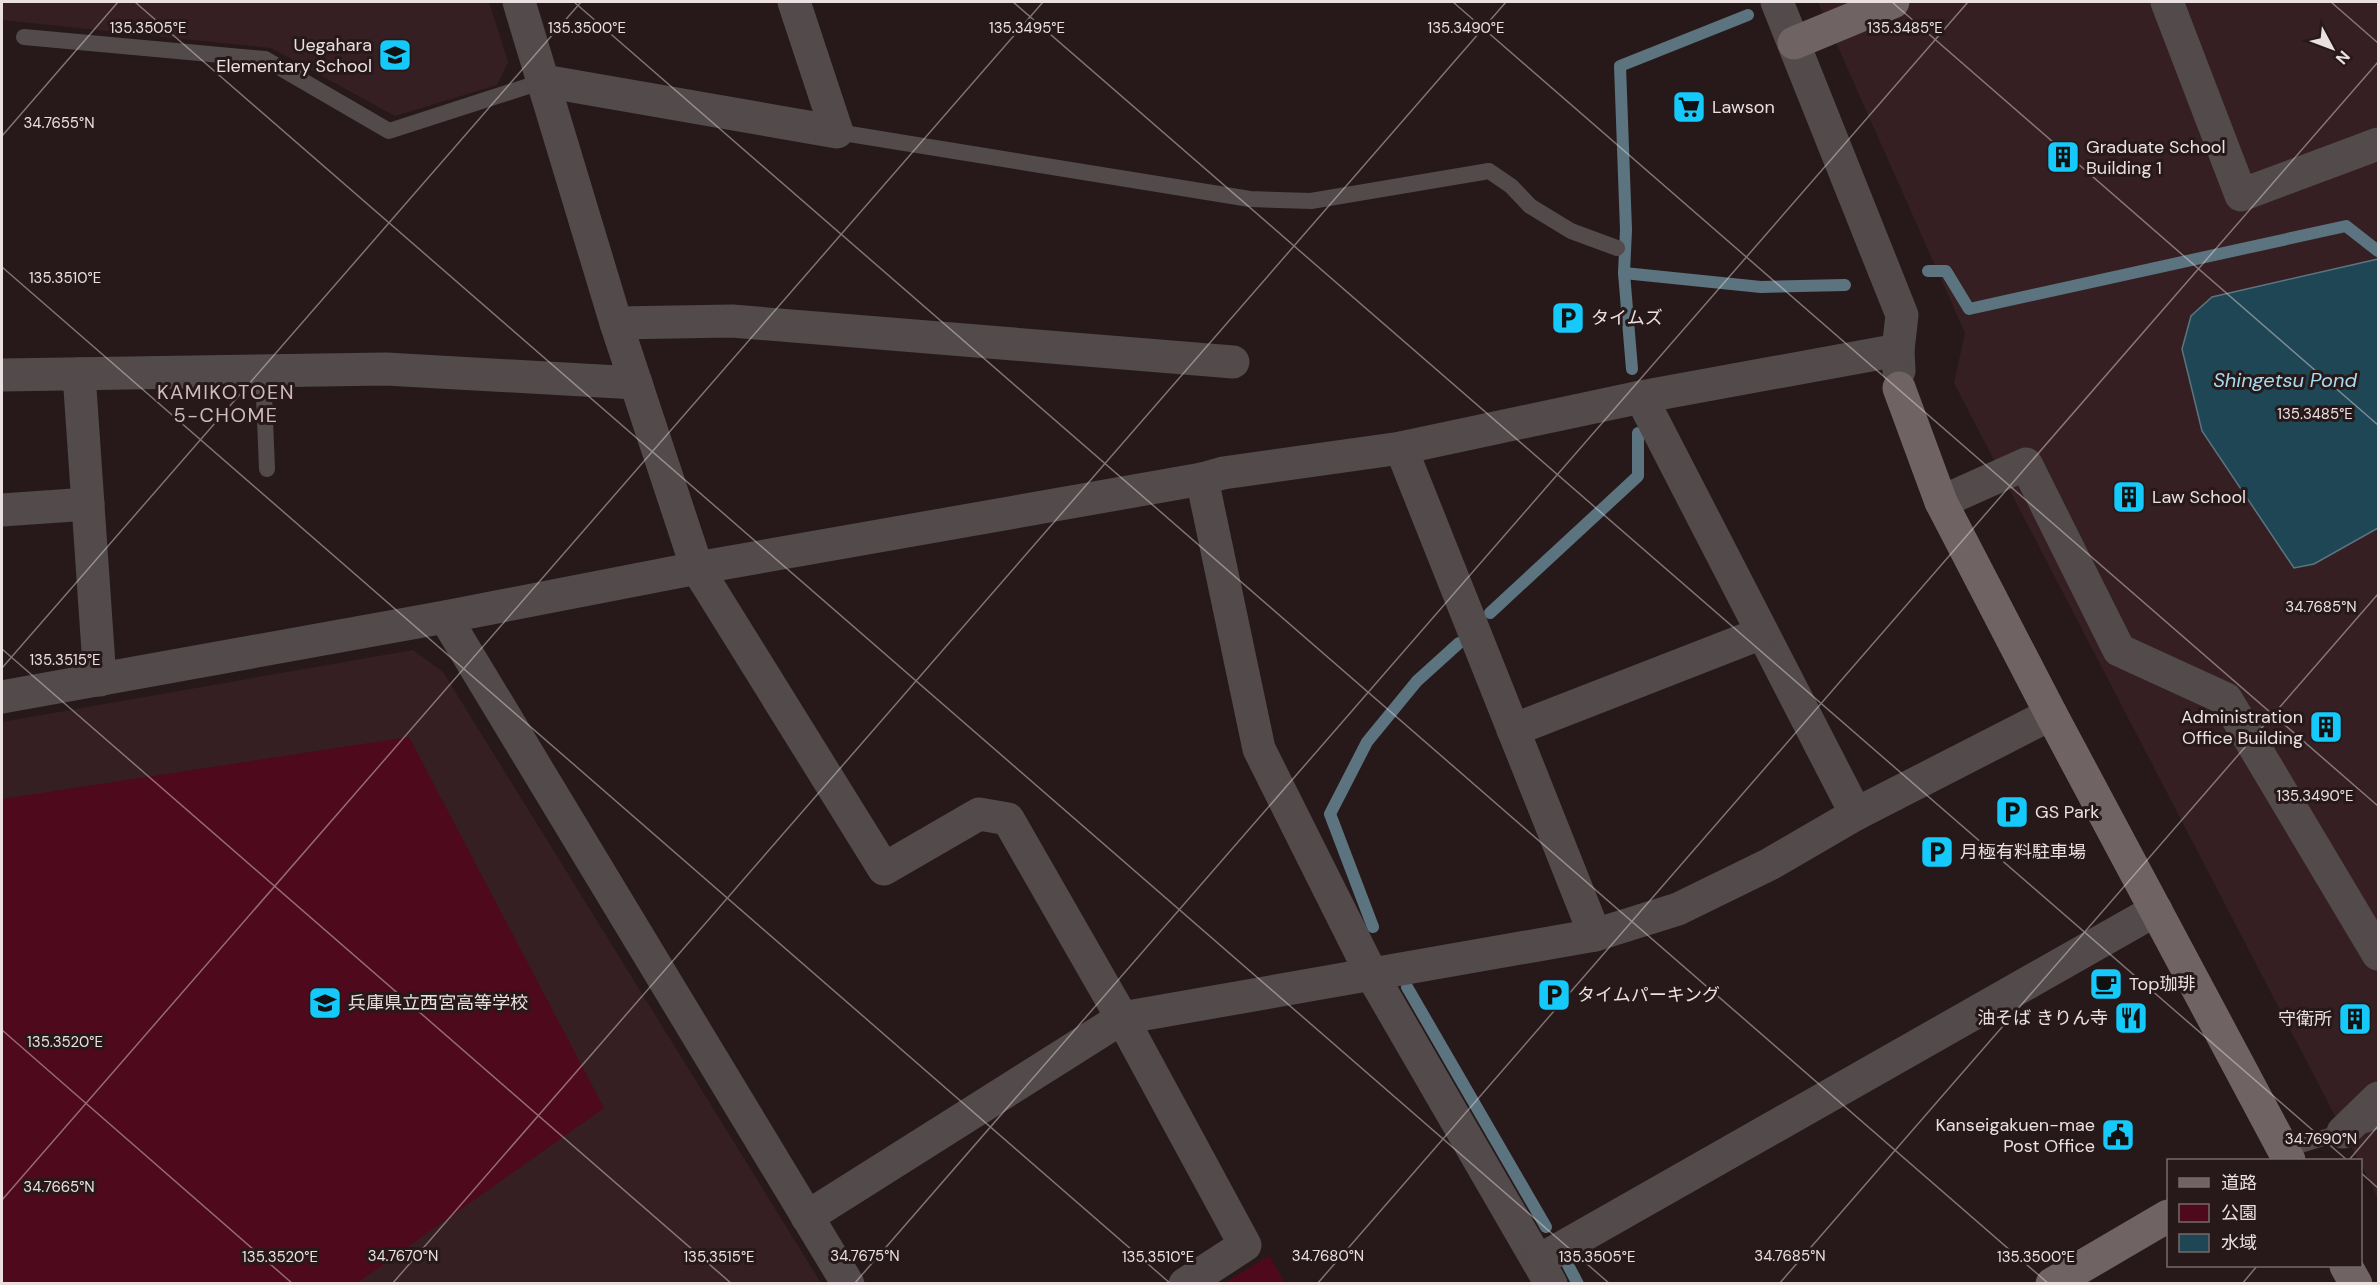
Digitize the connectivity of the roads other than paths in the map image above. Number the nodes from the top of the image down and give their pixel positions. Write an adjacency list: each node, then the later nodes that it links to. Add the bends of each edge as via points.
1 (519, 2): 8 (street)
2 (794, 2): 9 (street)
3 (1777, 2): 7 (street)
4 (1893, 2): 7 (street)
5 (2167, 2): 10 (street, via 2241,195)
6 (24, 37): 8 (lane, via 265,59 389,131)
7 (1794, 43): 13 (street, via 1902,315)
8 (544, 81): 9 (street); 12 (street)
9 (837, 132): 11 (lane, via 1250,199 1311,201 1489,171 1530,206 1571,231)
10 (2379, 144)
11 (1617, 248)
12 (616, 323): 14 (street, via 732,321); 18 (street)
13 (1898, 350): 19 (street); 23 (street, via 1899,388)
14 (1233, 362)
15 (264, 371): 16 (street); 18 (street, via 386,369); 21 (lane)
16 (79, 374): 17 (street); 24 (street)
17 (2, 375)
18 (636, 383): 26 (street)
19 (1641, 397): 20 (street); 28 (street)
20 (1401, 448): 22 (street); 32 (street)
21 (267, 469)
22 (1202, 479): 26 (street); 37 (street, via 1259,749)
23 (1941, 502): 31 (street); 36 (street, via 2026,464 2119,650 2226,699)
24 (88, 504): 25 (street); 29 (street)
25 (2, 510)
26 (697, 568): 27 (street); 38 (street, via 884,869 979,814 1008,819)
27 (445, 617): 29 (street); 43 (street)
28 (1762, 633): 32 (street); 33 (street)
29 (100, 680): 30 (street)
30 (2, 698)
31 (2051, 714): 33 (street); 34 (street)
32 (1513, 730): 35 (street)
33 (1856, 814): 35 (street, via 1770,864 1688,904)
34 (2156, 910): 42 (street); 46 (street)
35 (1595, 935): 37 (street)
36 (2379, 954)
37 (1372, 975): 38 (street); 46 (street)
38 (1122, 1018): 43 (street); 48 (street, via 1245,1245)
39 (2379, 1098): 41 (street)
40 (2379, 1121): 41 (lane)
41 (2343, 1132): 42 (lane)
42 (2280, 1157)
43 (807, 1216): 47 (street)
44 (2167, 1217): 49 (street)
45 (2347, 1267): 50 (street)
46 (1545, 1272)
47 (848, 1284)
48 (1185, 1284)
49 (2052, 1284)
50 (2356, 1284)

